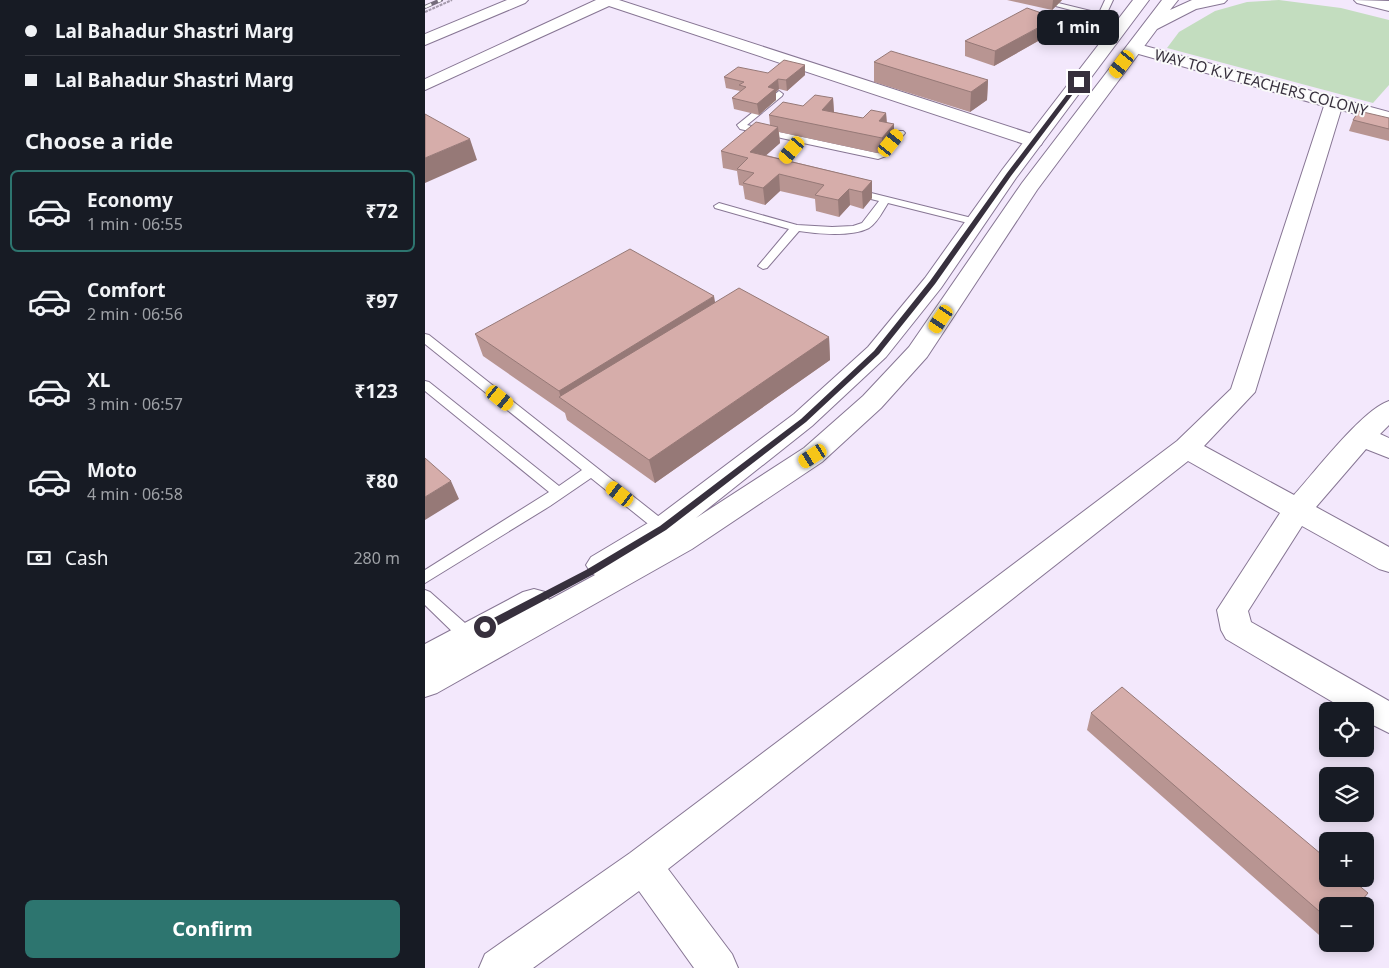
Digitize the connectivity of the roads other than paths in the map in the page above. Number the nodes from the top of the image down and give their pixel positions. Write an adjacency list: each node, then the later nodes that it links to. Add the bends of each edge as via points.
1 (519, 0): 13 (street)
2 (1037, 0): 12 (lane)
3 (1109, 0): 12 (lane)
4 (1141, 0): 14 (street)
5 (1170, 0): 16 (street)
6 (1219, 0): 16 (street, via 1192,5)
7 (1362, 0): 11 (street)
8 (1384, 0): 10 (street)
9 (606, 1): 19 (street); 27 (street)
10 (1389, 1)
11 (1389, 6)
12 (1101, 16): 14 (lane)
13 (469, 22): 15 (street); 18 (street)
14 (1124, 22): 27 (street)
15 (487, 28)
16 (1150, 28): 20 (street)
17 (505, 35): 19 (street)
18 (425, 40)
19 (523, 41): 21 (street)
20 (1134, 48): 23 (street, WAY TO K.V TEACHERS COLONY); 44 (street, via 1029,187 912,359 872,402 813,456)
21 (425, 85)
22 (779, 94): 26 (lane, via 742,125)
23 (1333, 103): 24 (street, WAY TO K.V TEACHERS COLONY); 39 (street, via 1242,392)
24 (1389, 118)
25 (900, 133): 26 (lane, via 878,156)
26 (801, 139): 28 (lane, via 775,171)
27 (1034, 141): 32 (street)
28 (791, 176)
29 (848, 190): 30 (lane)
30 (885, 199): 32 (lane); 33 (lane, via 866,225 857,228)
31 (719, 206): 33 (lane)
32 (976, 222): 44 (street, via 933,283 877,352)
33 (796, 228): 34 (lane)
34 (763, 266)
35 (425, 338): 41 (lane)
36 (425, 385): 42 (lane)
37 (1389, 410): 38 (street)
38 (1362, 436): 40 (street); 43 (street)
39 (1186, 448): 43 (street); 51 (street)
40 (1389, 449)
41 (591, 471): 42 (lane); 44 (lane)
42 (559, 493): 46 (lane)
43 (1297, 510): 45 (street); 50 (street, via 1232,610 1237,630)
44 (672, 535): 48 (street, via 589,572); 49 (street)
45 (1389, 561)
46 (425, 577)
47 (425, 596): 48 (lane)
48 (468, 636): 49 (street)
49 (426, 662)
50 (1389, 718)
51 (643, 866): 52 (street); 53 (street)
52 (499, 968)
53 (718, 968)

